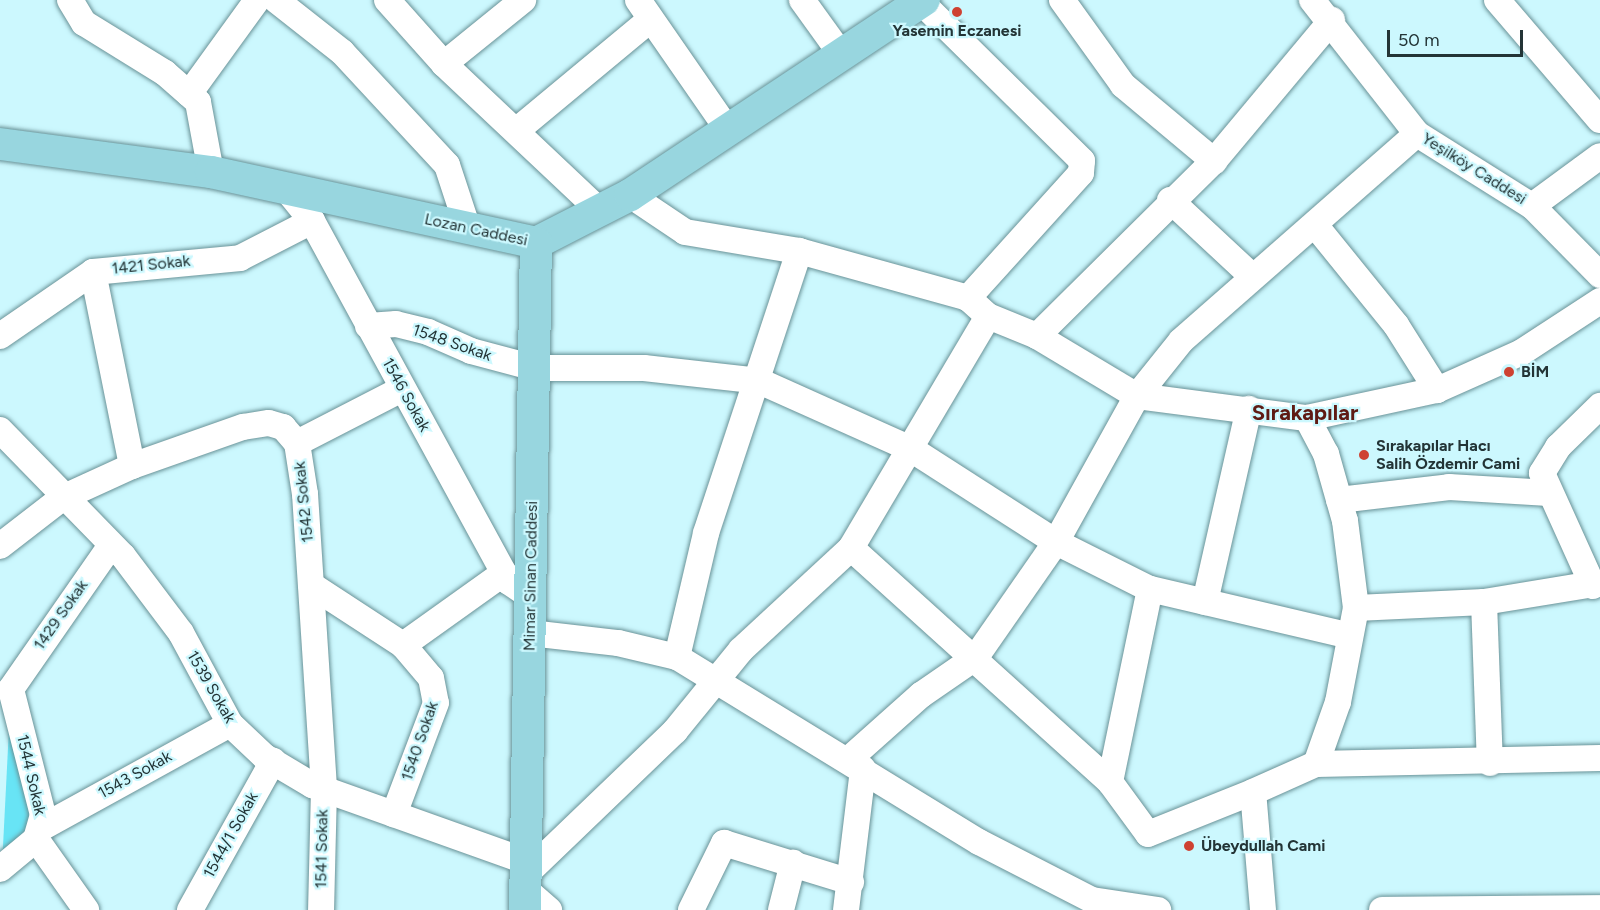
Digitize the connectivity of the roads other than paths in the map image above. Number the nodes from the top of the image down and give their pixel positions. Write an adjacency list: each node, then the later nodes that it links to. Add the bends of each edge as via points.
1 (70, 0): 14 (street, via 84,23 165,73)
2 (257, 0): 14 (street)
3 (276, 0): 30 (street, via 342,52 447,165)
4 (387, 0): 13 (street)
5 (523, 0): 13 (street)
6 (802, 0): 12 (street)
7 (1062, 0): 21 (street, via 1123,85)
8 (1497, 0): 15 (street)
9 (921, 1): 12 (main road, Lozan Caddesi); 36 (street, via 1082,162 1081,173)
10 (1321, 7): 18 (street, Yeşilköy Caddesi); 21 (street)
11 (644, 10): 16 (street); 17 (street)
12 (841, 54): 16 (main road, Lozan Caddesi)
13 (444, 64): 17 (street)
14 (189, 94): 22 (street, via 198,102)
15 (1600, 120)
16 (728, 130): 24 (main road, Lozan Caddesi)
17 (516, 131): 27 (street)
18 (1417, 134): 26 (street, Yeşilköy Caddesi); 29 (street)
19 (0, 144): 22 (main road, Lozan Caddesi)
20 (1600, 156): 26 (street)
21 (1215, 161): 25 (street)
22 (211, 172): 23 (main road, Lozan Caddesi)
23 (286, 189): 28 (street, 1546 Sokak); 30 (main road, Lozan Caddesi)
24 (630, 195): 27 (main road, Lozan Caddesi); 32 (street, via 685,232)
25 (1170, 200): 35 (street); 41 (street)
26 (1532, 206): 34 (street, Yeşilköy Caddesi)
27 (601, 212): 31 (main road, Lozan Caddesi)
28 (312, 220): 33 (street, 1421 Sokak, via 240,258); 39 (street, 1546 Sokak)
29 (1315, 225): 35 (street); 45 (street, via 1396,325)
30 (468, 229): 31 (main road, Lozan Caddesi)
31 (536, 243): 42 (main road, Mimar Sinan Caddesi)
32 (799, 251): 36 (street); 43 (street)
33 (93, 272): 40 (street, 1421 Sokak); 53 (street)
34 (1600, 275)
35 (1253, 276): 46 (street, via 1181,341)
36 (968, 298): 38 (street)
37 (1600, 301): 45 (street, via 1522,352)
38 (988, 316): 41 (street); 52 (street)
39 (368, 326): 42 (street, 1548 Sokak, via 396,324 428,332 471,351); 44 (street, 1546 Sokak)
40 (0, 336)
41 (1037, 336): 46 (street)
42 (535, 368): 43 (street, 1548 Sokak, via 644,368); 65 (main road, Mimar Sinan Caddesi)
43 (759, 381): 52 (street, 1548 Sokak); 72 (street, via 706,533)
44 (402, 389): 51 (street); 61 (street, 1546 Sokak)
45 (1437, 390): 49 (street)
46 (1137, 396): 48 (street); 57 (street)
47 (1600, 406): 54 (street, via 1558,447 1542,473)
48 (1249, 409): 49 (street); 66 (street)
49 (1307, 418): 56 (street, via 1326,454)
50 (0, 430): 55 (street, 1539 Sokak)
51 (297, 443): 53 (street, 1542 Sokak, via 283,427 269,423); 62 (street, 1542 Sokak)
52 (911, 449): 57 (street, 1548 Sokak); 60 (street)
53 (132, 466): 55 (street, 1542 Sokak)
54 (1549, 493): 56 (street, via 1449,487); 63 (street)
55 (62, 498): 58 (street, 1539 Sokak); 59 (street, 1542 Sokak)
56 (1339, 500): 68 (street)
57 (1056, 542): 64 (street, 1548 Sokak); 73 (street)
58 (111, 545): 74 (street, 1429 Sokak); 77 (street, 1539 Sokak, via 181,633)
59 (0, 546)
60 (851, 548): 73 (street); 76 (street)
61 (504, 573): 65 (street, 1546 Sokak); 71 (street)
62 (311, 585): 71 (street, 1540 Sokak); 84 (street, 1542 Sokak)
63 (1597, 585): 67 (street)
64 (1150, 589): 66 (street, 1548 Sokak); 83 (street)
65 (530, 596): 69 (main road, Mimar Sinan Caddesi)
66 (1205, 602): 70 (street, 1548 Sokak)
67 (1484, 602): 68 (street); 80 (street)
68 (1356, 608): 70 (street)
69 (530, 633): 72 (street, via 618,643); 91 (main road, Mimar Sinan Caddesi)
70 (1350, 636): 81 (street, via 1338,702)
71 (403, 645): 86 (street, 1540 Sokak, via 431,678 436,703)
72 (677, 657): 76 (street)
73 (976, 657): 82 (street, via 921,695); 83 (street)
74 (26, 664): 75 (street, 1429 Sokak); 87 (street, 1544 Sokak, via 11,689 43,815)
75 (0, 666)
76 (713, 679): 82 (street); 91 (street, via 675,731)
77 (230, 724): 79 (street, 1539 Sokak); 87 (street, 1543 Sokak)
78 (1600, 758): 80 (street)
79 (273, 761): 84 (street, 1539 Sokak); 94 (street, 1544/1 Sokak)
80 (1490, 762): 81 (street)
81 (1316, 764): 85 (street)
82 (856, 765): 90 (street); 100 (street, via 979,842 1092,900)
83 (1110, 782): 85 (street, via 1148,834)
84 (324, 789): 86 (street, 1539 Sokak); 95 (street, 1541 Sokak)
85 (1253, 792): 101 (street)
86 (394, 814): 91 (street, 1539 Sokak)
87 (39, 834): 89 (street, 1543 Sokak); 93 (street, 1544 Sokak)
88 (793, 863): 90 (street); 97 (street, via 724,843); 98 (street)
89 (0, 869)
90 (850, 882): 99 (street)
91 (525, 884): 96 (street)
92 (1600, 908): 102 (street)
93 (86, 910)
94 (190, 910)
95 (321, 910)
96 (549, 910)
97 (691, 910)
98 (782, 910)
99 (846, 910)
100 (1158, 910)
101 (1263, 910)
102 (1382, 910)

